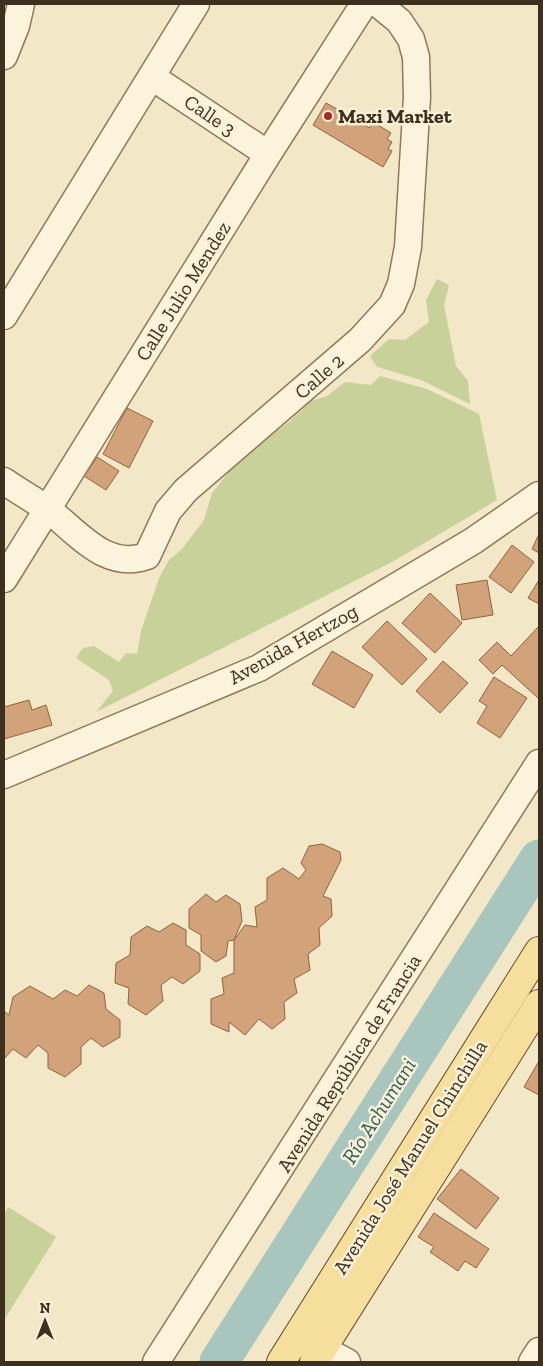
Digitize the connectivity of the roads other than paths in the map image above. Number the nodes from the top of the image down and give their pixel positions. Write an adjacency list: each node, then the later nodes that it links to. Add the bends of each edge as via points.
1 (21, 4): 5 (street)
2 (196, 4): 6 (street)
3 (364, 4): 7 (street, Calle Julio Mendez)
4 (378, 4): 11 (street, Calle 2, via 399,21 411,39 416,57 417,97 408,247 401,284 392,305 360,340 186,490 168,511 147,556 136,560 118,559 96,550)
5 (4, 56)
6 (152, 77): 7 (street, Calle 3); 8 (street)
7 (268, 154): 11 (street, Calle Julio Mendez)
8 (4, 316)
9 (4, 481): 11 (street, Calle 2)
10 (539, 495): 14 (street, Avenida Hertzog, via 473,541 259,668)
11 (48, 510): 12 (street, Calle Julio Mendez)
12 (4, 579)
13 (539, 763): 20 (street, Avenida República de Francia)
14 (4, 775)
15 (538, 956): 17 (main road, Avenida José Manuel Chinchilla)
16 (539, 1004): 19 (main road, Avenida José Manuel Chinchilla)
17 (298, 1336): 19 (street); 21 (main road, Avenida José Manuel Chinchilla)
18 (539, 1351): 23 (street)
19 (319, 1355): 22 (street)
20 (156, 1362)
21 (281, 1362)
22 (347, 1362)
23 (532, 1362)

